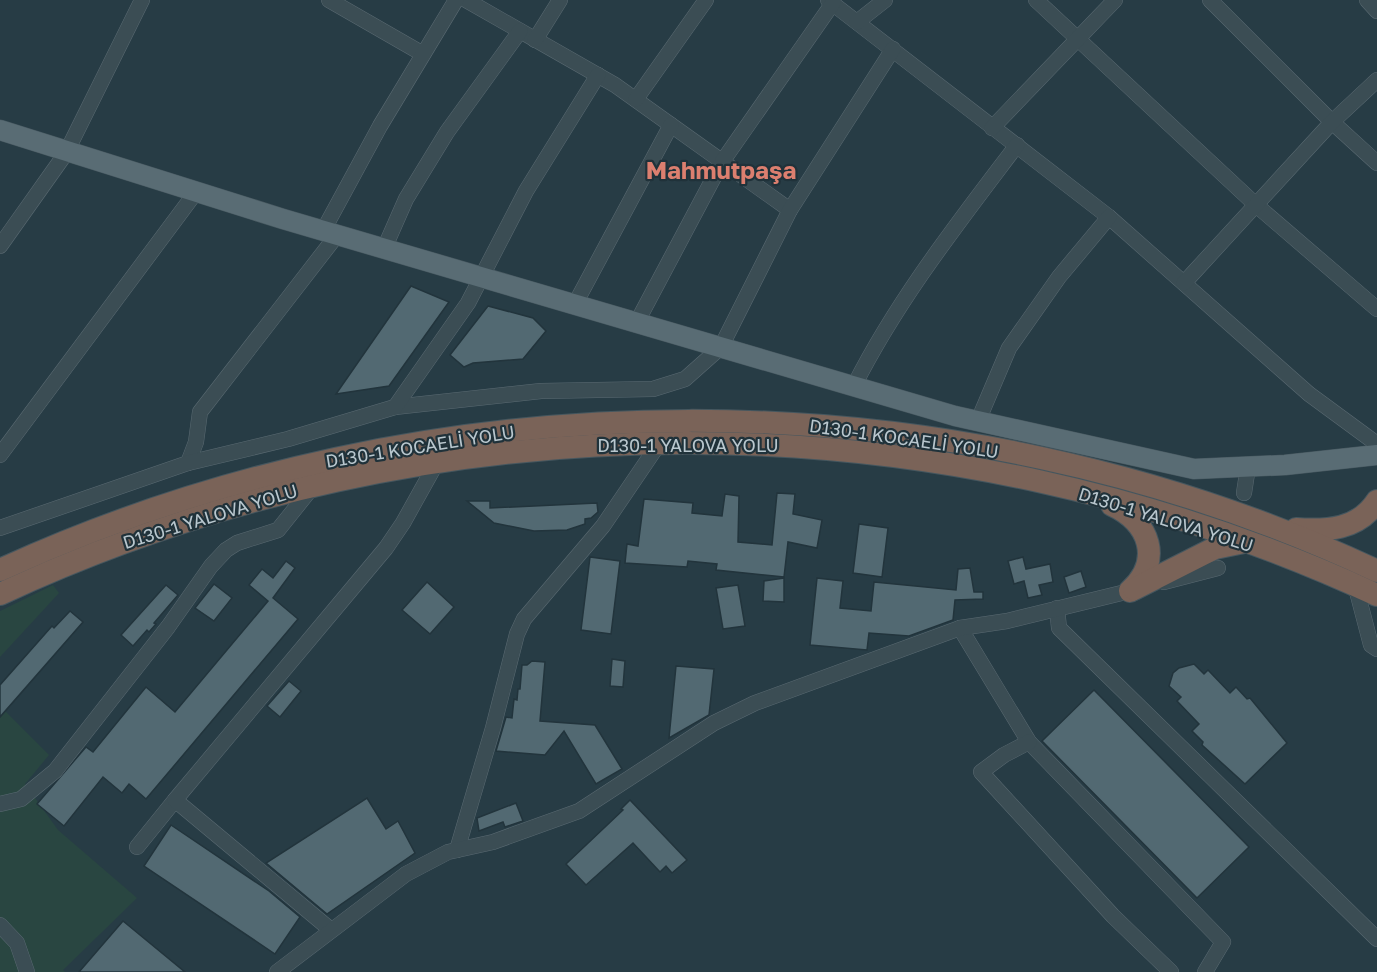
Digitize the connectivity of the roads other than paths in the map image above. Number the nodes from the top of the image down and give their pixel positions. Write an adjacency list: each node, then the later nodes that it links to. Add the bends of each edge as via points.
1 (142, 0): 28 (street)
2 (329, 0): 19 (street)
3 (456, 0): 19 (street)
4 (466, 0): 15 (street)
5 (560, 0): 17 (street)
6 (706, 0): 22 (street)
7 (885, 0): 14 (street)
8 (1036, 0): 16 (street)
9 (1115, 0): 16 (street)
10 (1210, 0): 23 (street)
11 (1367, 0): 13 (street)
12 (830, 2): 14 (street); 29 (street)
13 (1377, 11)
14 (857, 22): 18 (street)
15 (520, 31): 17 (street); 37 (street, via 447,132 406,199)
16 (1076, 39): 25 (street); 32 (street)
17 (535, 40): 20 (street)
18 (893, 50): 25 (street); 33 (street)
19 (423, 54): 35 (street)
20 (598, 75): 22 (street); 38 (street, via 526,191)
21 (1377, 80): 23 (street)
22 (636, 99): 24 (street)
23 (1332, 122): 30 (street); 32 (street)
24 (671, 125): 29 (street); 40 (street)
25 (992, 128): 27 (street)
26 (0, 130): 28 (main road)
27 (1017, 146): 34 (street); 44 (street, via 934,254 876,343)
28 (66, 153): 31 (main road); 36 (street)
29 (722, 162): 33 (street); 42 (street)
30 (1377, 163)
31 (196, 192): 35 (main road); 49 (street)
32 (1256, 205): 39 (street); 41 (street)
33 (790, 210): 43 (street)
34 (1109, 217): 39 (street); 46 (street, via 1059,276 1009,348)
35 (330, 233): 37 (main road); 52 (street, via 200,412)
36 (0, 246)
37 (384, 249): 38 (main road)
38 (481, 277): 40 (main road); 45 (street, via 468,303)
39 (1184, 283): 48 (street, via 1309,394)
40 (575, 304): 42 (main road)
41 (1377, 309)
42 (638, 322): 43 (main road)
43 (721, 347): 44 (main road); 45 (street, via 685,380 652,389 540,391)
44 (854, 386): 46 (main road)
45 (395, 407): 52 (street, via 288,440)
46 (978, 421): 53 (main road, via 1194,469)
47 (660, 442): 51 (highway, D130-1 YALOVA YOLU, via 535,448); 56 (highway, D130-1 YALOVA YOLU, via 888,454); 75 (street, via 603,526 524,619)
48 (1377, 444)
49 (0, 454)
50 (1377, 454): 53 (main road)
51 (436, 462): 54 (highway, D130-1 YALOVA YOLU); 72 (street, via 386,548)
52 (188, 463): 59 (street)
53 (1248, 467): 55 (street)
54 (314, 485): 66 (highway, D130-1 YALOVA YOLU, via 169,526); 73 (street, via 278,530 226,550 55,771 21,799)
55 (1244, 493)
56 (1086, 494): 60 (highway, D130-1 YALOVA YOLU, via 1149,510); 65 (highway, via 1118,508 1148,541 1150,555 1145,575)
57 (1377, 501): 58 (highway, via 1352,524 1327,531)
58 (1275, 527): 62 (highway, D130-1 KOCAELİ YOLU, via 1126,480 943,440 806,424 672,421 502,430 325,461 224,485 144,510); 63 (highway, D130-1 KOCAELİ YOLU)
59 (0, 528)
60 (1244, 542): 64 (highway, D130-1 YALOVA YOLU); 65 (highway, via 1215,548)
61 (1218, 568): 65 (street)
62 (0, 570)
63 (1377, 571)
64 (1354, 584): 67 (highway, D130-1 YALOVA YOLU); 70 (street, via 1371,645)
65 (1130, 591): 68 (street)
66 (0, 594)
67 (1377, 595)
68 (1057, 608): 69 (street); 78 (street, via 1059,628)
69 (960, 628): 71 (street); 75 (street, via 755,703 714,723 579,812 532,830)
70 (1377, 649)
71 (1029, 742): 81 (street, via 981,772); 82 (street, via 1223,942)
72 (175, 800): 74 (street); 77 (street)
73 (0, 804)
74 (137, 847)
75 (458, 850): 77 (street, via 406,874)
76 (0, 925): 79 (street, via 16,944)
77 (331, 930): 80 (street)
78 (1377, 939)
79 (27, 972)
80 (277, 972)
81 (1170, 972)
82 (1204, 972)

